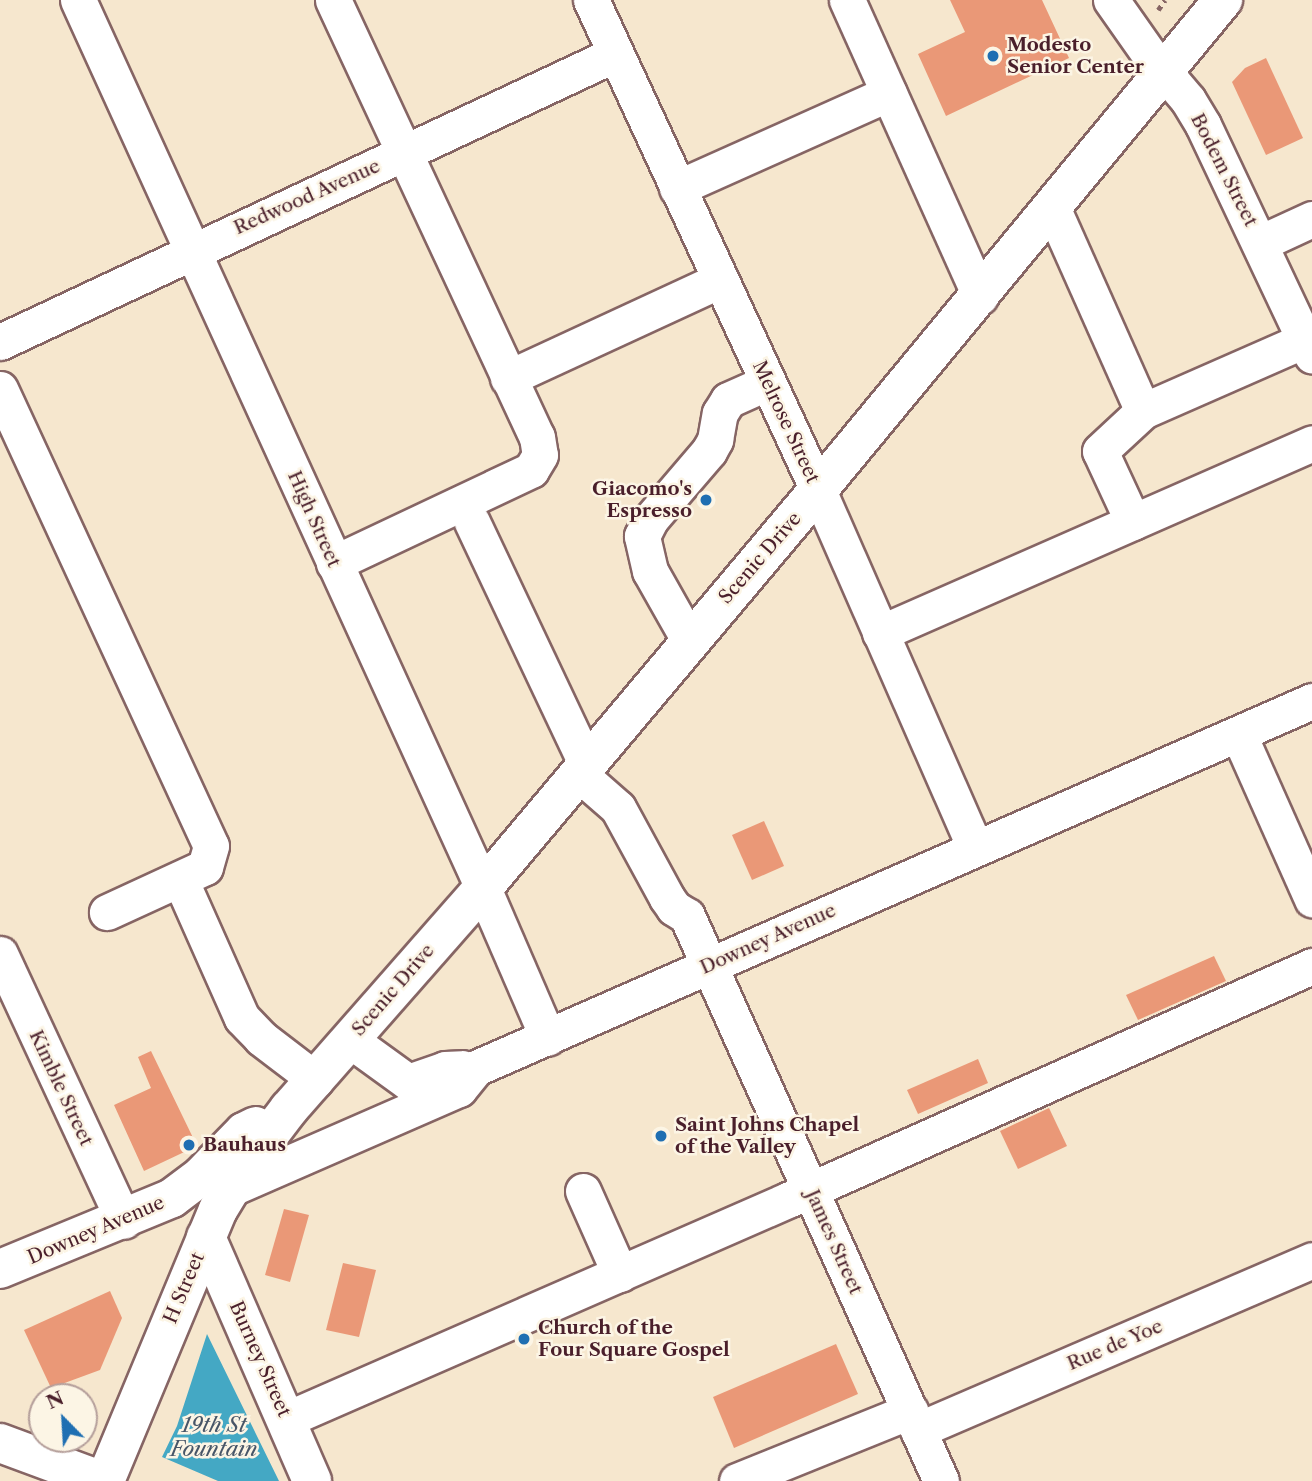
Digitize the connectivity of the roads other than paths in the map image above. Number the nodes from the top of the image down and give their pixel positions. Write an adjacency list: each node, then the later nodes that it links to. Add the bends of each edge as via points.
1 (78, 0): 15 (street, High Street)
2 (333, 0): 10 (street)
3 (591, 0): 7 (street, Melrose Street)
4 (847, 0): 9 (street)
5 (1111, 0): 8 (street, Bodem Street)
6 (1223, 0): 8 (main road, Scenic Drive)
7 (615, 54): 10 (street, Redwood Avenue); 11 (street, Melrose Street)
8 (1164, 70): 12 (main road, Scenic Drive); 14 (street, Bodem Street, via 1203,125)
9 (889, 93): 11 (street); 17 (street)
10 (404, 154): 15 (street, Redwood Avenue); 20 (street)
11 (677, 188): 16 (street, Melrose Street)
12 (1052, 207): 17 (main road, Scenic Drive); 23 (street)
13 (1312, 219): 14 (street)
14 (1260, 243): 19 (street, Bodem Street)
15 (191, 250): 18 (street, Redwood Avenue); 28 (street, High Street)
16 (720, 280): 20 (street); 21 (street, Melrose Street)
17 (980, 296): 25 (main road, Scenic Drive)
18 (0, 342)
19 (1308, 348): 23 (street)
20 (508, 378): 28 (street, via 537,437 540,455 531,470)
21 (766, 383): 25 (street, Melrose Street); 30 (street, via 728,400 709,451 650,520 642,536 650,571)
22 (0, 389): 35 (street, via 203,822 211,846 205,867)
23 (1143, 411): 27 (street, via 1100,451)
24 (1312, 443): 27 (street)
25 (818, 491): 29 (street, Melrose Street); 30 (main road, Scenic Drive)
26 (472, 522): 33 (street)
27 (1133, 522): 29 (street)
28 (334, 563): 36 (street, High Street)
29 (880, 633): 34 (street, Melrose Street)
30 (689, 640): 33 (main road, Scenic Drive)
31 (1312, 701): 32 (street, Downey Avenue)
32 (1239, 735): 34 (street, Downey Avenue); 37 (street)
33 (582, 768): 36 (main road, Scenic Drive); 40 (street, James Street, via 618,808 667,898 687,916)
34 (975, 847): 40 (street, Downey Avenue)
35 (180, 878): 38 (street); 46 (street, via 242,1018)
36 (483, 888): 43 (street, High Street); 44 (main road, Scenic Drive)
37 (1312, 899)
38 (107, 912)
39 (0, 954): 42 (street, Kimble Street)
40 (710, 964): 43 (street, Downey Avenue); 49 (street, James Street)
41 (1312, 965): 49 (street)
42 (12, 1013): 51 (street, Kimble Street)
43 (548, 1038): 45 (street, Downey Avenue)
44 (350, 1040): 45 (street, via 408,1082 445,1069); 46 (main road, Scenic Drive)
45 (476, 1068): 48 (street, Downey Avenue, via 459,1089)
46 (316, 1080): 47 (main road, Scenic Drive)
47 (289, 1109): 48 (main road, H Street); 51 (main road, Downey Avenue, via 244,1132 172,1198)
48 (232, 1188): 52 (main road, H Street)
49 (811, 1190): 55 (street); 57 (street, James Street)
50 (583, 1191): 55 (street)
51 (124, 1221): 54 (main road, Downey Avenue)
52 (206, 1237): 56 (main road, Burney Street); 60 (main road, H Street)
53 (1312, 1260): 57 (street, Rue de Yoe)
54 (0, 1269)
55 (620, 1274): 56 (street)
56 (287, 1419): 61 (main road, Burney Street)
57 (914, 1420): 59 (street, James Street); 62 (street, Rue de Yoe)
58 (0, 1443): 60 (main road)
59 (931, 1478)
60 (104, 1481)
61 (312, 1481)
62 (737, 1481)

